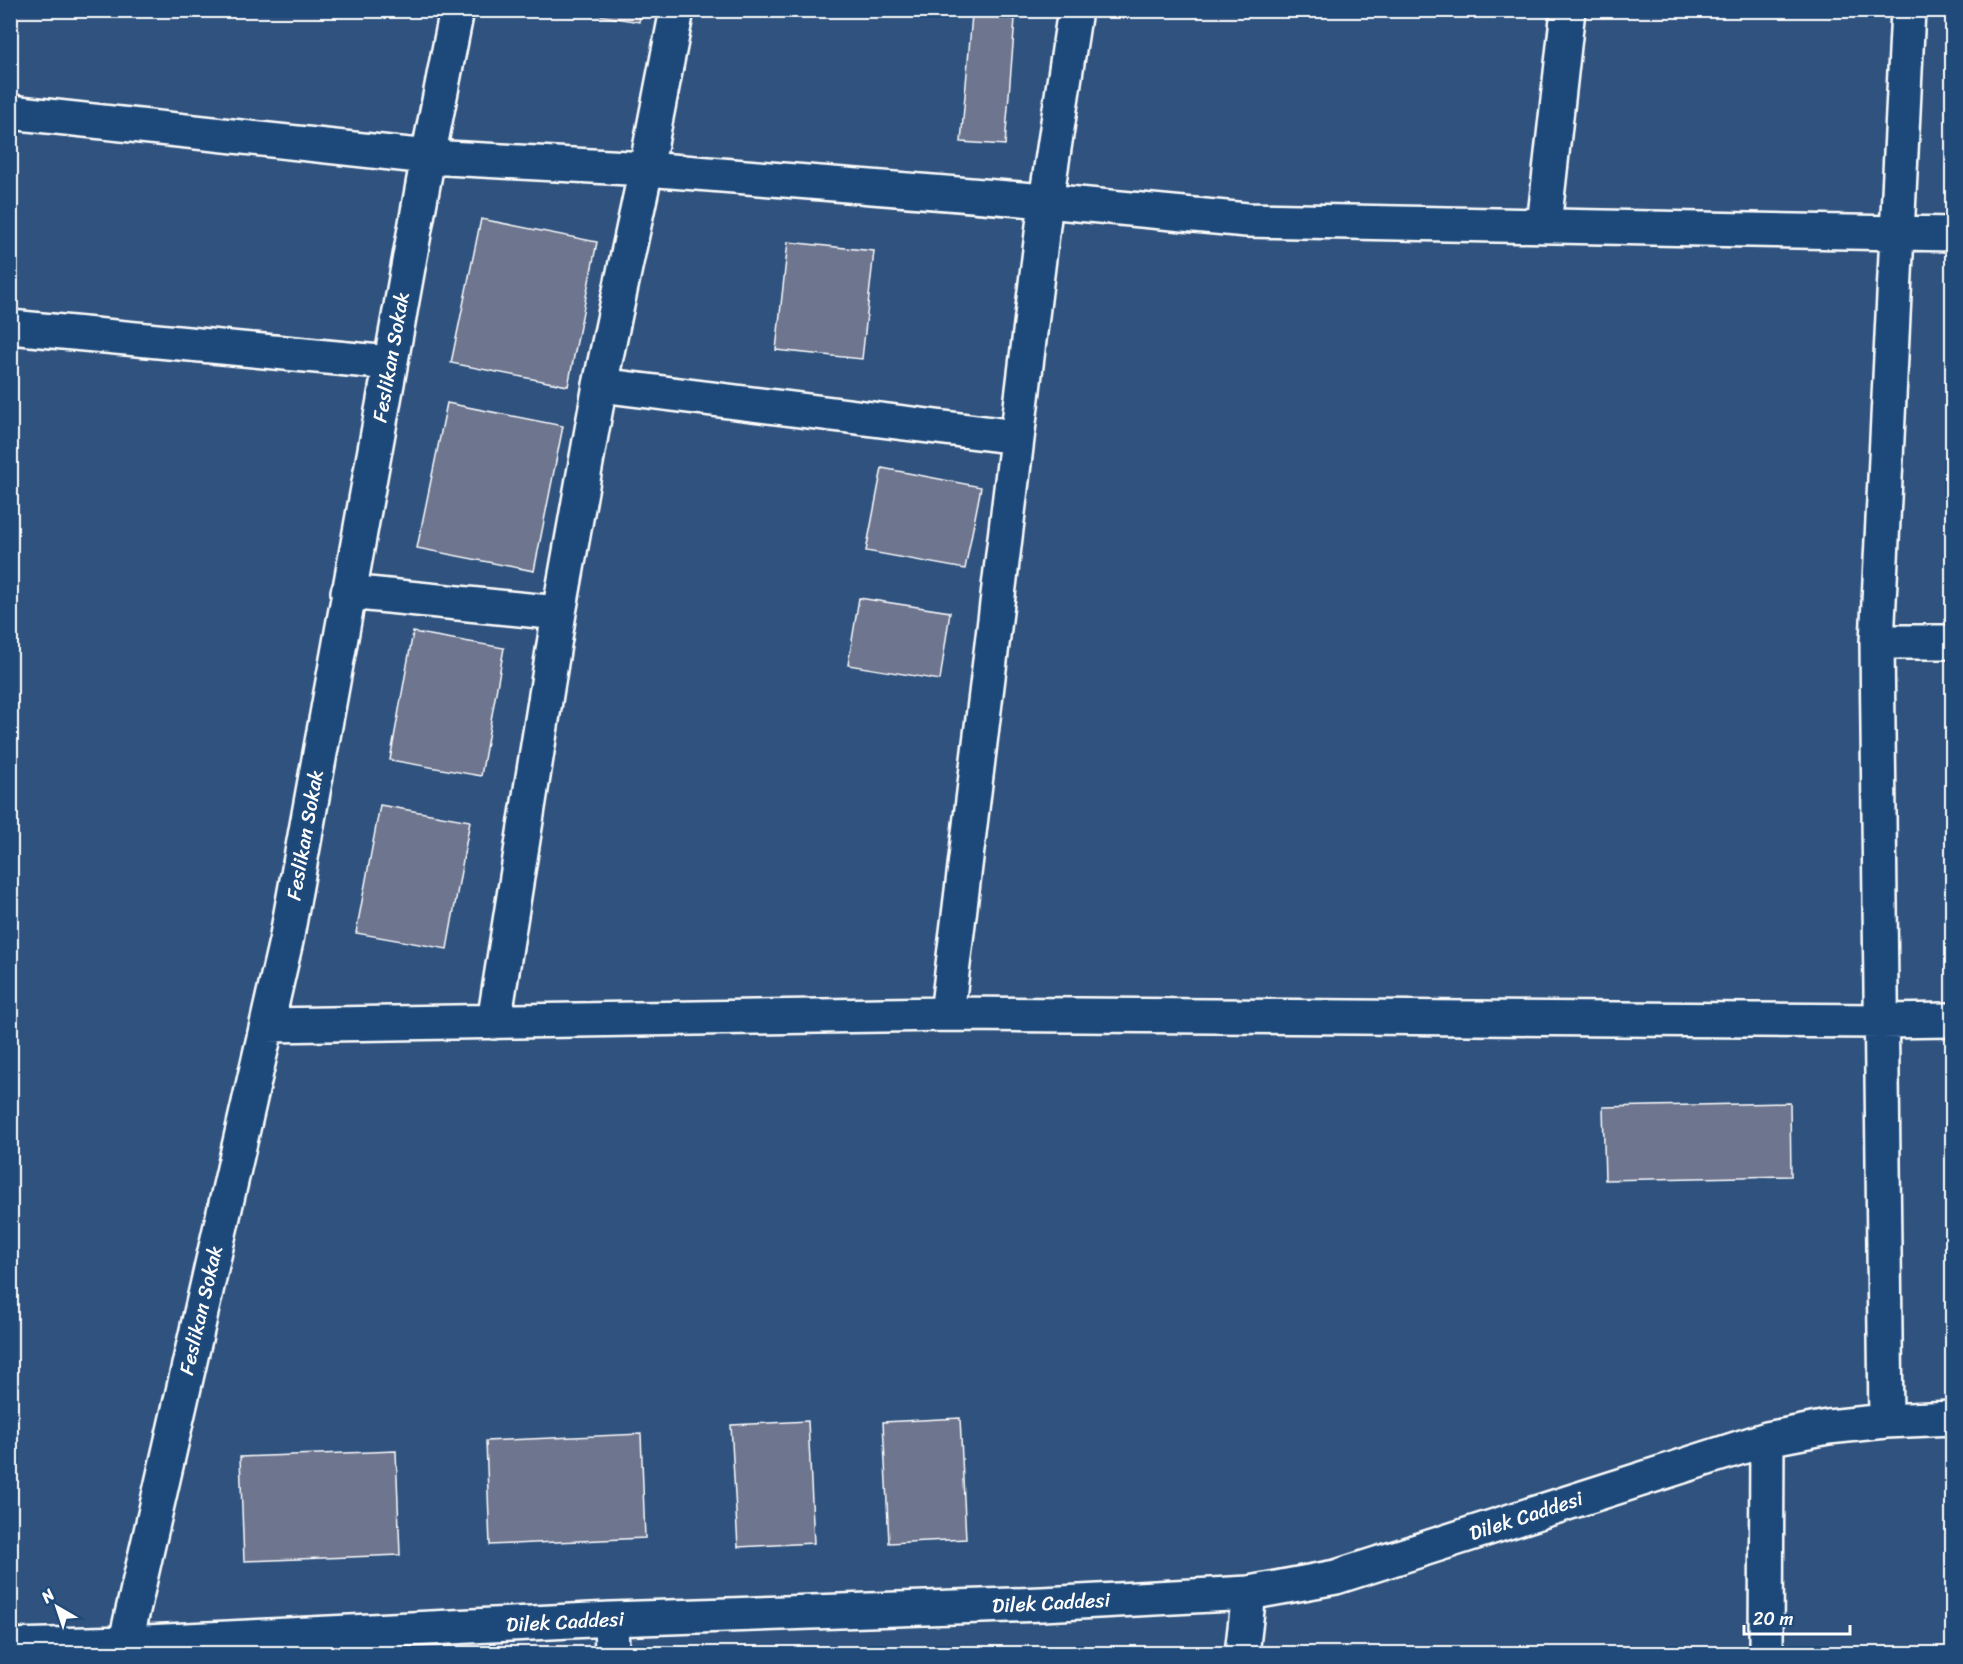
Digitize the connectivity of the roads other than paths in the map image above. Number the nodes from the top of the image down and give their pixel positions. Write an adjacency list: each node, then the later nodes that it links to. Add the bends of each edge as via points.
1 (457, 10): 7 (street, Feslikan Sokak)
2 (677, 10): 8 (street)
3 (1075, 10): 9 (street)
4 (1568, 10): 10 (street)
5 (1908, 10): 11 (street)
6 (10, 112): 7 (street)
7 (428, 157): 8 (street); 14 (street, Feslikan Sokak)
8 (646, 170): 9 (street); 15 (street)
9 (1046, 201): 10 (street, via 1247,220); 16 (street)
10 (1544, 225): 11 (street)
11 (1896, 233): 12 (street); 19 (street)
12 (1953, 234)
13 (10, 327): 14 (street)
14 (390, 363): 17 (street, Feslikan Sokak)
15 (600, 385): 16 (street); 18 (street)
16 (1017, 437): 21 (street)
17 (348, 591): 18 (street); 25 (street, Feslikan Sokak)
18 (559, 613): 24 (street)
19 (1876, 642): 20 (street); 23 (street)
20 (1953, 642)
21 (947, 1014): 23 (street); 24 (street)
22 (1953, 1020): 23 (street)
23 (1882, 1021): 27 (street)
24 (494, 1022): 25 (street)
25 (267, 1025): 32 (street, Feslikan Sokak)
26 (1953, 1418): 27 (street, Dilek Caddesi)
27 (1886, 1421): 28 (street, Dilek Caddesi)
28 (1767, 1439): 29 (street, Dilek Caddesi, via 1336,1577); 35 (street)
29 (1249, 1593): 30 (street, Dilek Caddesi); 34 (street)
30 (611, 1619): 32 (street, Dilek Caddesi); 33 (street)
31 (10, 1646): 32 (street, Dilek Caddesi)
32 (125, 1648)
33 (612, 1653)
34 (1242, 1653)
35 (1766, 1653)

